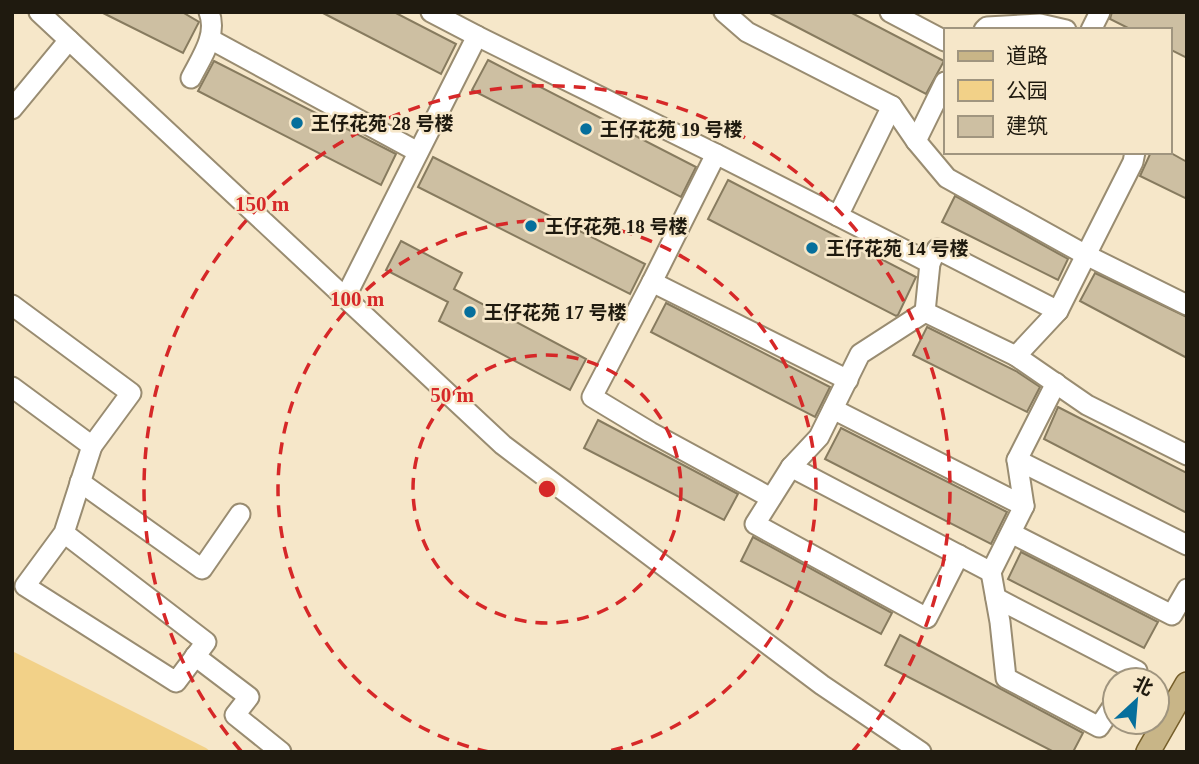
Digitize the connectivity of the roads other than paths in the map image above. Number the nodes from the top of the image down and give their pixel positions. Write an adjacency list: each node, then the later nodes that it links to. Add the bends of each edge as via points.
1 (39, 12): 12 (street)
2 (194, 12): 7 (street)
3 (431, 12): 11 (street)
4 (724, 12): 16 (street, via 747,32)
5 (890, 12): 13 (street)
6 (1100, 12): 10 (street)
7 (211, 24): 14 (street); 19 (street)
8 (986, 28): 9 (street, via 1040,24)
9 (1057, 28)
10 (1092, 28)
11 (477, 36): 19 (street); 21 (street)
12 (69, 40): 17 (street); 26 (street)
13 (944, 40)
14 (191, 78)
15 (944, 84): 18 (street)
16 (892, 106): 18 (street); 22 (street)
17 (12, 109)
18 (916, 141): 23 (street, via 947,178)
19 (418, 152): 26 (street)
20 (1135, 154): 23 (street)
21 (716, 155): 22 (street); 25 (street)
22 (838, 216): 24 (street)
23 (1086, 255): 28 (street); 29 (street)
24 (930, 263): 29 (street, via 937,249); 30 (street)
25 (652, 282): 32 (street); 41 (street, via 592,397)
26 (345, 298): 57 (street, via 503,446 822,685)
27 (12, 305): 36 (street, via 131,393)
28 (1187, 305)
29 (1058, 311): 31 (street)
30 (925, 312): 31 (street); 32 (street, via 860,354)
31 (1016, 356): 33 (street)
32 (848, 380): 35 (street)
33 (1056, 383): 37 (street, via 1087,405); 38 (street)
34 (12, 387): 36 (street)
35 (833, 409): 39 (street, via 819,437); 42 (street)
36 (92, 446): 40 (street)
37 (1187, 455)
38 (1017, 460): 42 (street); 46 (street)
39 (791, 467): 41 (street); 47 (street)
40 (80, 482): 43 (street, via 202,569); 44 (street)
41 (771, 498): 47 (street, via 755,524 927,618)
42 (1024, 506): 45 (street)
43 (240, 514)
44 (64, 533): 49 (street); 52 (street, via 206,642)
45 (1011, 533): 48 (street); 50 (street, via 1172,615)
46 (1187, 545)
47 (958, 555): 48 (street)
48 (991, 572): 51 (street)
49 (18, 583): 52 (street, via 176,682)
50 (1187, 589)
51 (996, 598): 53 (street); 55 (street, via 1006,678 1099,727)
52 (195, 656): 56 (street, via 249,697 235,715)
53 (1127, 666)
54 (1187, 684): 58 (main road)
55 (1101, 724)
56 (281, 752)
57 (921, 752)
58 (1148, 752)

